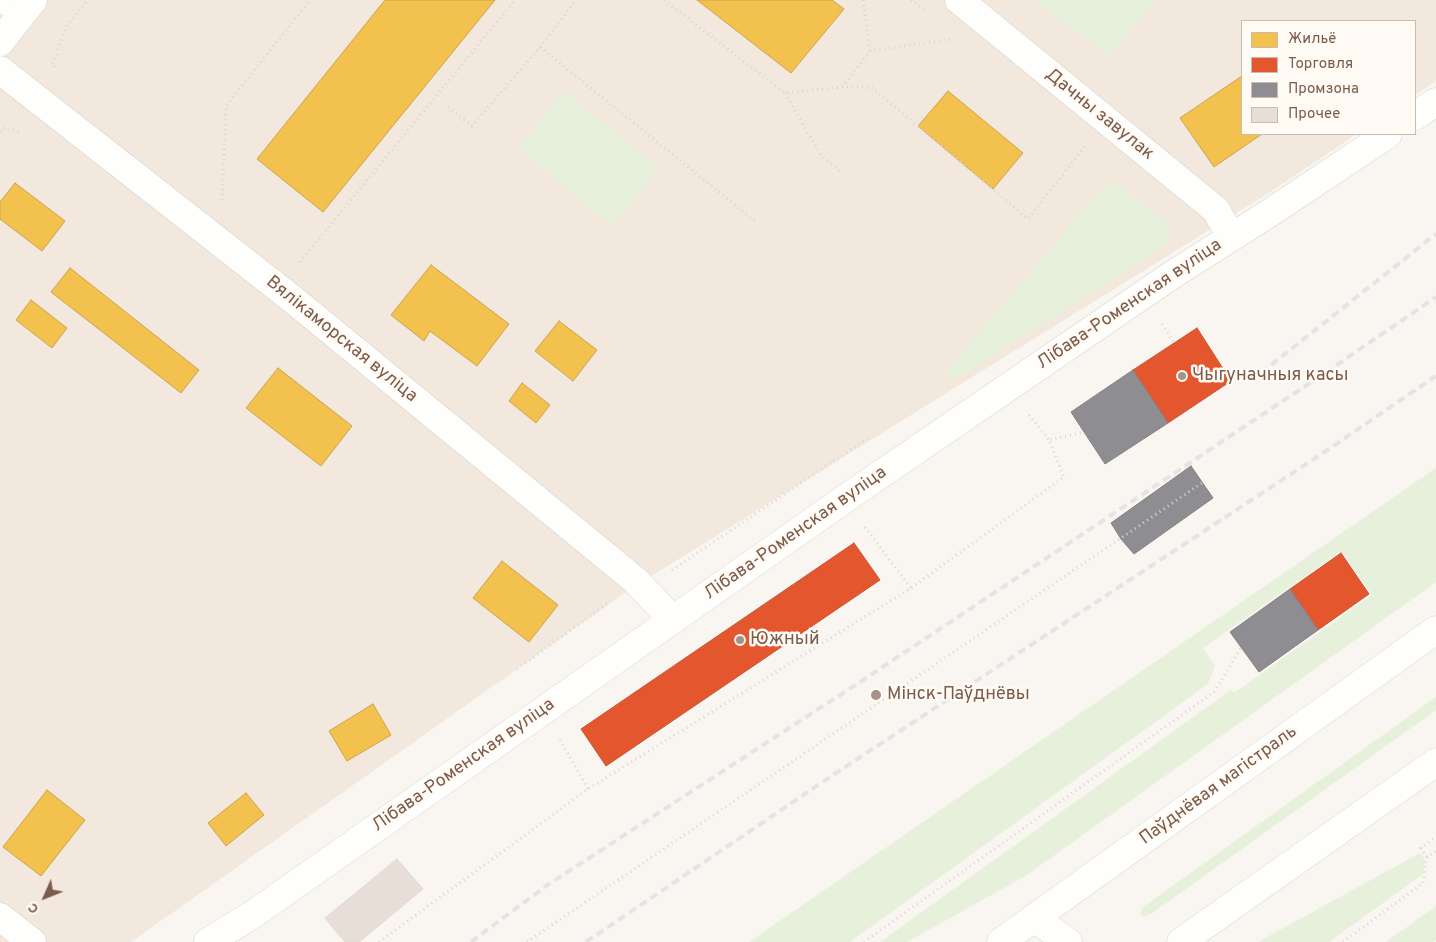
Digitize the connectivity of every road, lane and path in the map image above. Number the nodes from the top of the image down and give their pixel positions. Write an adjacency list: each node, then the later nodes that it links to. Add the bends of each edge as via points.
1 (88, 0): 13 (path, via 67,26)
2 (310, 0): 23 (path, via 226,106)
3 (515, 0): 26 (path)
4 (576, 0): 11 (path)
5 (664, 0): 16 (path)
6 (863, 0): 12 (path)
7 (959, 0): 25 (street, Дачны завулак, via 1216,210)
8 (18, 6): 10 (street)
9 (960, 37): 12 (path)
10 (0, 42)
11 (540, 47): 18 (path, via 472,126); 24 (path)
12 (870, 51): 15 (path)
13 (52, 65)
14 (0, 70): 34 (street, Вялікаморская вуліца, via 291,298)
15 (842, 88): 16 (path); 21 (path, via 870,87 1028,219)
16 (785, 93): 22 (path, via 820,154)
17 (1436, 102): 19 (street)
18 (448, 106)
19 (1416, 115)
20 (1386, 135): 25 (street, Лібава-Роменская вуліца)
21 (1090, 141)
22 (842, 173)
23 (222, 203)
24 (756, 222)
25 (1231, 237): 36 (street, Лібава-Роменская вуліца, via 849,496)
26 (295, 268)
27 (1162, 324): 28 (path)
28 (1174, 343)
29 (1030, 415): 31 (path)
30 (1084, 432): 31 (path)
31 (1049, 440): 35 (path, via 1064,477)
32 (1202, 483): 51 (path)
33 (862, 522): 35 (path)
34 (635, 580): 36 (street, Вялікаморская вуліца); 39 (path)
35 (911, 588): 42 (path)
36 (673, 620): 49 (street, Лібава-Роменская вуліца, via 252,915)
37 (1436, 630): 47 (street, Паўднёвая магістраль)
38 (1242, 648): 52 (path, via 1214,692)
39 (517, 669)
40 (555, 732): 42 (path)
41 (1436, 762): 55 (street)
42 (588, 789): 50 (path)
43 (1436, 837): 45 (path, via 1421,848)
44 (1436, 850): 45 (path)
45 (1427, 857): 56 (path, via 1423,883)
46 (0, 917): 48 (street)
47 (1037, 930): 53 (street, Паўднёвая магістраль); 54 (street)
48 (32, 942)
49 (208, 942)
50 (379, 942)
51 (527, 942)
52 (864, 942)
53 (1001, 942)
54 (1068, 942)
55 (1182, 942)
56 (1344, 942)

